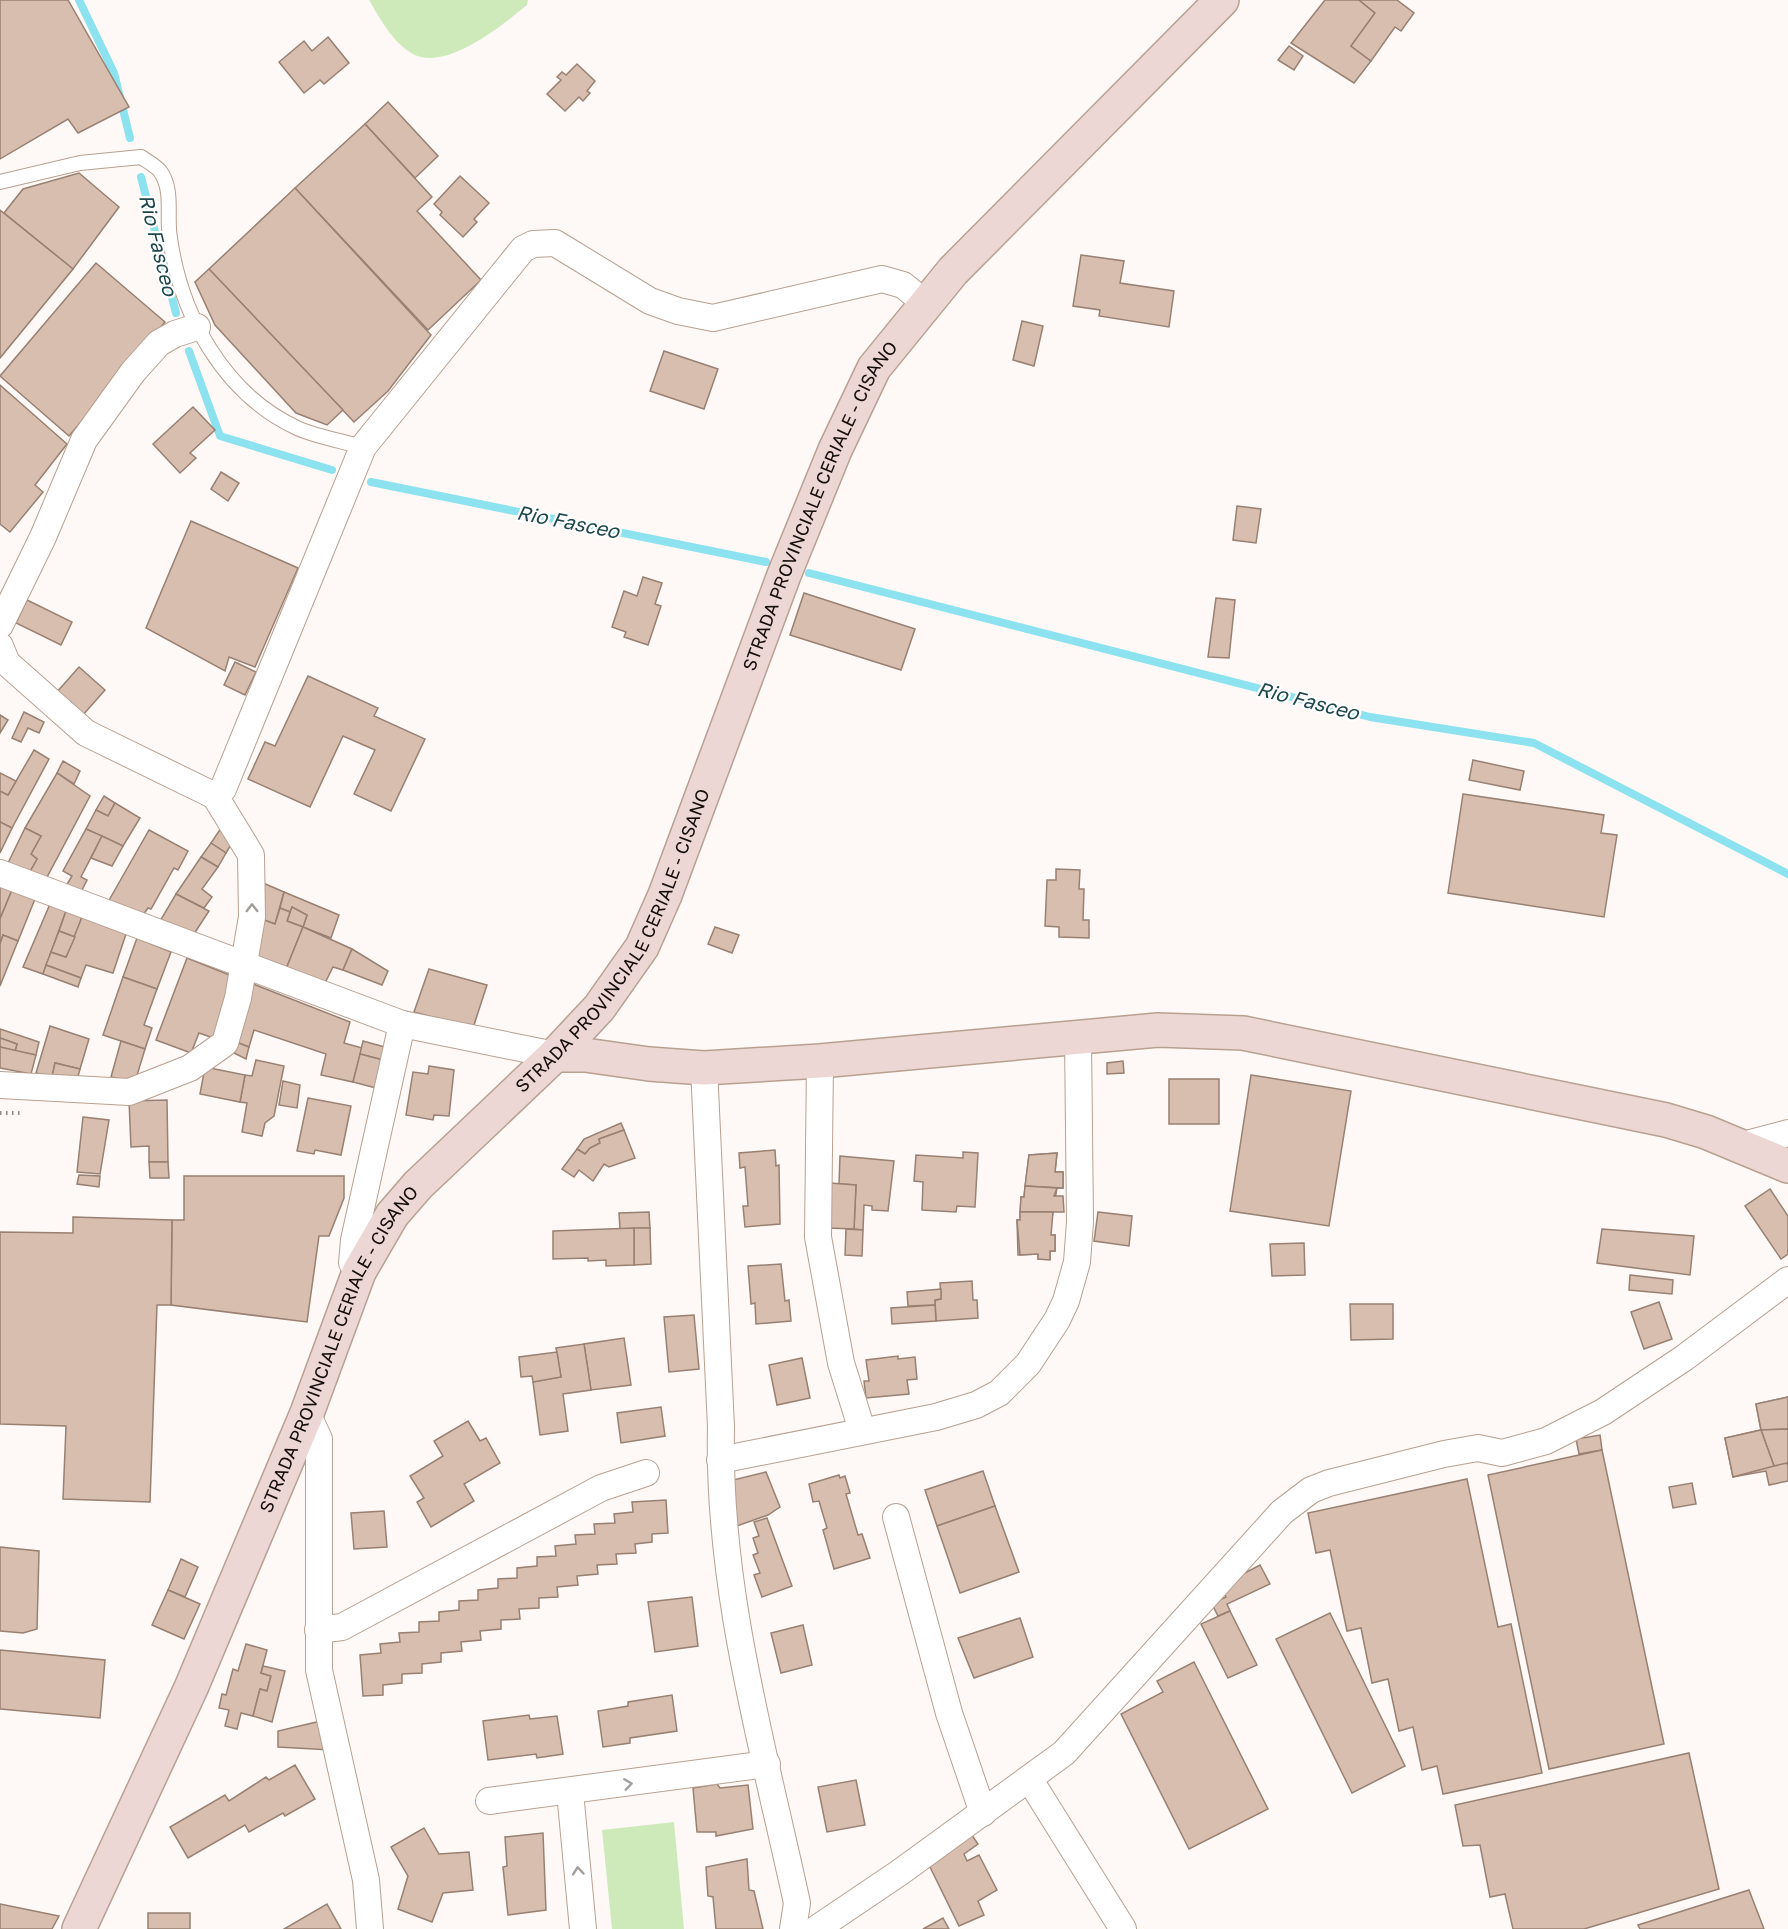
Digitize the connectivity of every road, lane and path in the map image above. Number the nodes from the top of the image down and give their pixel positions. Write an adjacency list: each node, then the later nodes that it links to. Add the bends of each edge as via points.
1 (1222, 0): 3 (main road, STRADA PROVINCIALE CERIALE - CISANO)
2 (0, 182): 4 (lane, via 80,163 141,157 160,171 168,193 169,237 178,278)
3 (925, 303): 5 (street, via 903,285 882,279 712,318 650,301 555,243 533,244 515,258); 13 (main road, STRADA PROVINCIALE CERIALE - CISANO, via 874,368 836,450 642,947 599,1008)
4 (197, 327): 5 (lane, via 225,371 259,406 298,429); 6 (street, via 159,343 84,440)
5 (363, 447): 8 (street, via 223,789)
6 (0, 625)
7 (0, 646): 8 (street, via 7,663 86,733)
8 (215, 796): 10 (street, one-way to 8, via 252,916 251,855)
9 (0, 873): 10 (street)
10 (244, 966): 11 (street); 16 (street, via 225,1043 190,1068 129,1092)
11 (402, 1024): 13 (street); 20 (street, via 354,1240 352,1263)
12 (1078, 1037): 14 (main road); 18 (main road, via 1158,1030 1243,1033 1666,1120); 23 (street, via 1080,1222 1077,1262 1057,1320 1028,1364 999,1393 976,1405 936,1417)
13 (555, 1055): 15 (main road); 20 (main road, STRADA PROVINCIALE CERIALE - CISANO, via 418,1185 392,1215)
14 (820, 1061): 15 (main road); 23 (street, via 818,1237 841,1363)
15 (704, 1068): 24 (street)
16 (0, 1084)
17 (1788, 1133): 18 (street)
18 (1739, 1146): 19 (main road)
19 (1788, 1166)
20 (359, 1272): 22 (main road, STRADA PROVINCIALE CERIALE - CISANO)
21 (1788, 1280): 29 (street, via 1684,1358 1603,1412 1546,1441 1502,1453 1478,1448 1444,1454 1311,1490 1282,1512 1072,1745)
22 (307, 1413): 27 (street, via 318,1439); 33 (main road, STRADA PROVINCIALE CERIALE - CISANO, via 191,1688)
23 (862, 1430): 24 (street)
24 (720, 1460): 28 (street, via 735,1611)
25 (646, 1473): 27 (street, via 601,1488 342,1627)
26 (896, 1517): 32 (street, via 949,1713)
27 (318, 1630): 34 (street, via 319,1670 366,1880)
28 (767, 1764): 30 (street, one-way to 28); 36 (street, via 796,1903)
29 (1030, 1780): 32 (street); 38 (street)
30 (570, 1792): 31 (street); 35 (street, one-way to 30)
31 (489, 1801)
32 (983, 1813): 37 (street)
33 (79, 1929)
34 (370, 1929)
35 (583, 1929)
36 (793, 1929)
37 (816, 1929)
38 (1123, 1929)

